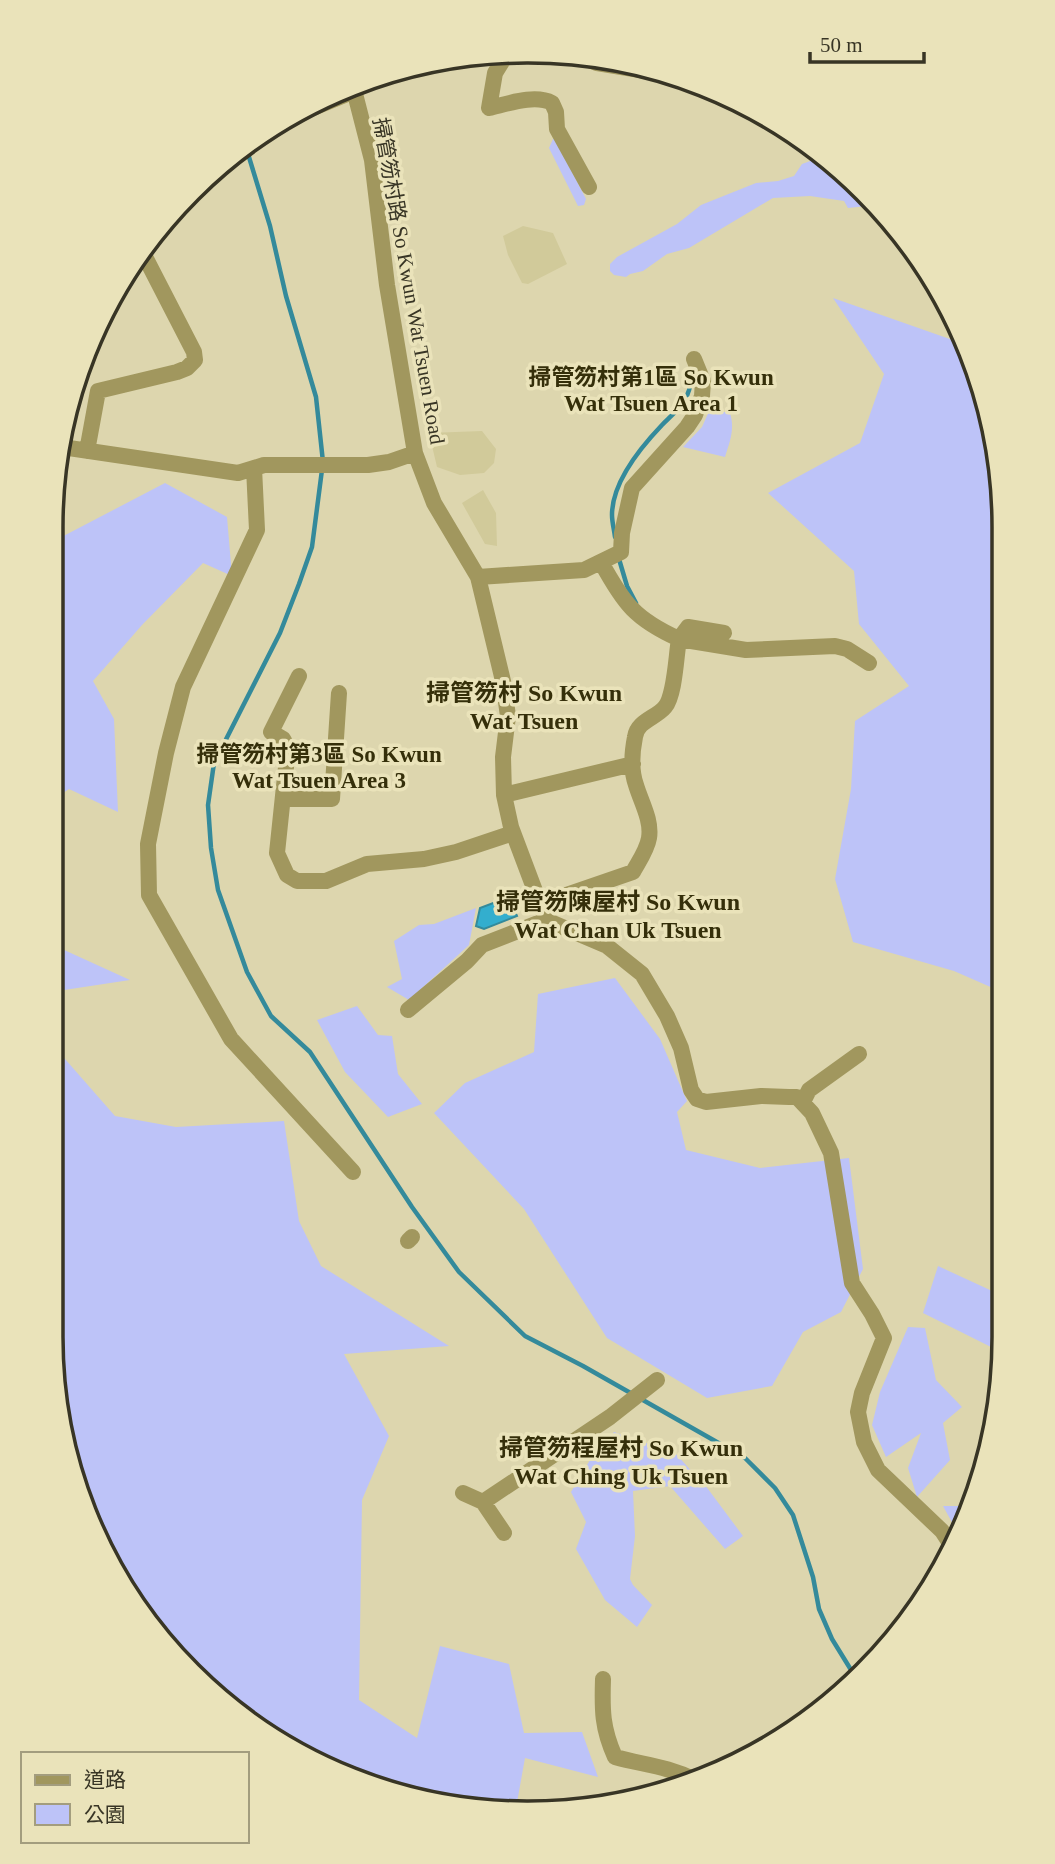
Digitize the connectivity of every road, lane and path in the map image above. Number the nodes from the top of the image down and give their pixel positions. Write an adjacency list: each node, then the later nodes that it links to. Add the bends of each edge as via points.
1 (501, 64): 3 (street, via 489,108 528,101 552,103 558,129)
2 (355, 96): 8 (street, 掃管笏村路 So Kwun Wat Tsuen Road, via 372,160)
3 (589, 187)
4 (147, 261): 7 (street, via 195,360 181,371 98,391)
5 (694, 359): 10 (street, via 703,381 695,415 632,488)
6 (70, 448): 7 (street)
7 (87, 451): 9 (street, via 237,473)
8 (415, 453): 9 (street, via 389,462); 11 (street, 掃管笏村路 So Kwun Wat Tsuen Road, via 434,503)
9 (254, 468): 26 (street, via 257,530 183,687 148,844 149,895 231,1039)
10 (612, 557): 11 (street, via 583,570); 12 (street, via 619,595 637,615 656,628)
11 (478, 577): 18 (street, 掃管笏村路 So Kwun Wat Tsuen Road, via 508,716)
12 (683, 633): 13 (street); 14 (street, via 746,650 835,646); 17 (street, via 670,695 665,708 638,728)
13 (724, 633)
14 (869, 663)
15 (299, 676): 19 (street, via 266,730 284,739 288,748)
16 (338, 693): 19 (street, via 332,799)
17 (633, 764): 18 (street); 21 (street, via 649,836 633,872)
18 (504, 795): 20 (street, 掃管笏村路 So Kwun Wat Tsuen Road)
19 (284, 799): 20 (street, via 277,853 287,875 297,881 326,881 367,864 424,859)
20 (513, 833): 21 (street, 掃管笏村路 So Kwun Wat Tsuen Road)
21 (540, 904): 22 (street, 掃管笏村路 So Kwun Wat Tsuen Road)
22 (546, 920): 23 (street, via 482,945); 25 (street, via 607,946 642,974 667,1016 697,1099 797,1097)
23 (408, 1010)
24 (859, 1054): 25 (street, via 809,1090)
25 (803, 1102): 31 (street, via 831,1153 852,1283 884,1338 858,1412 864,1442 878,1470)
26 (353, 1172)
27 (653, 1384): 29 (street)
28 (463, 1493): 29 (street)
29 (483, 1502): 30 (street)
30 (504, 1533)
31 (946, 1537)
32 (603, 1679): 33 (street, via 602,1710 615,1756)
33 (682, 1774)

